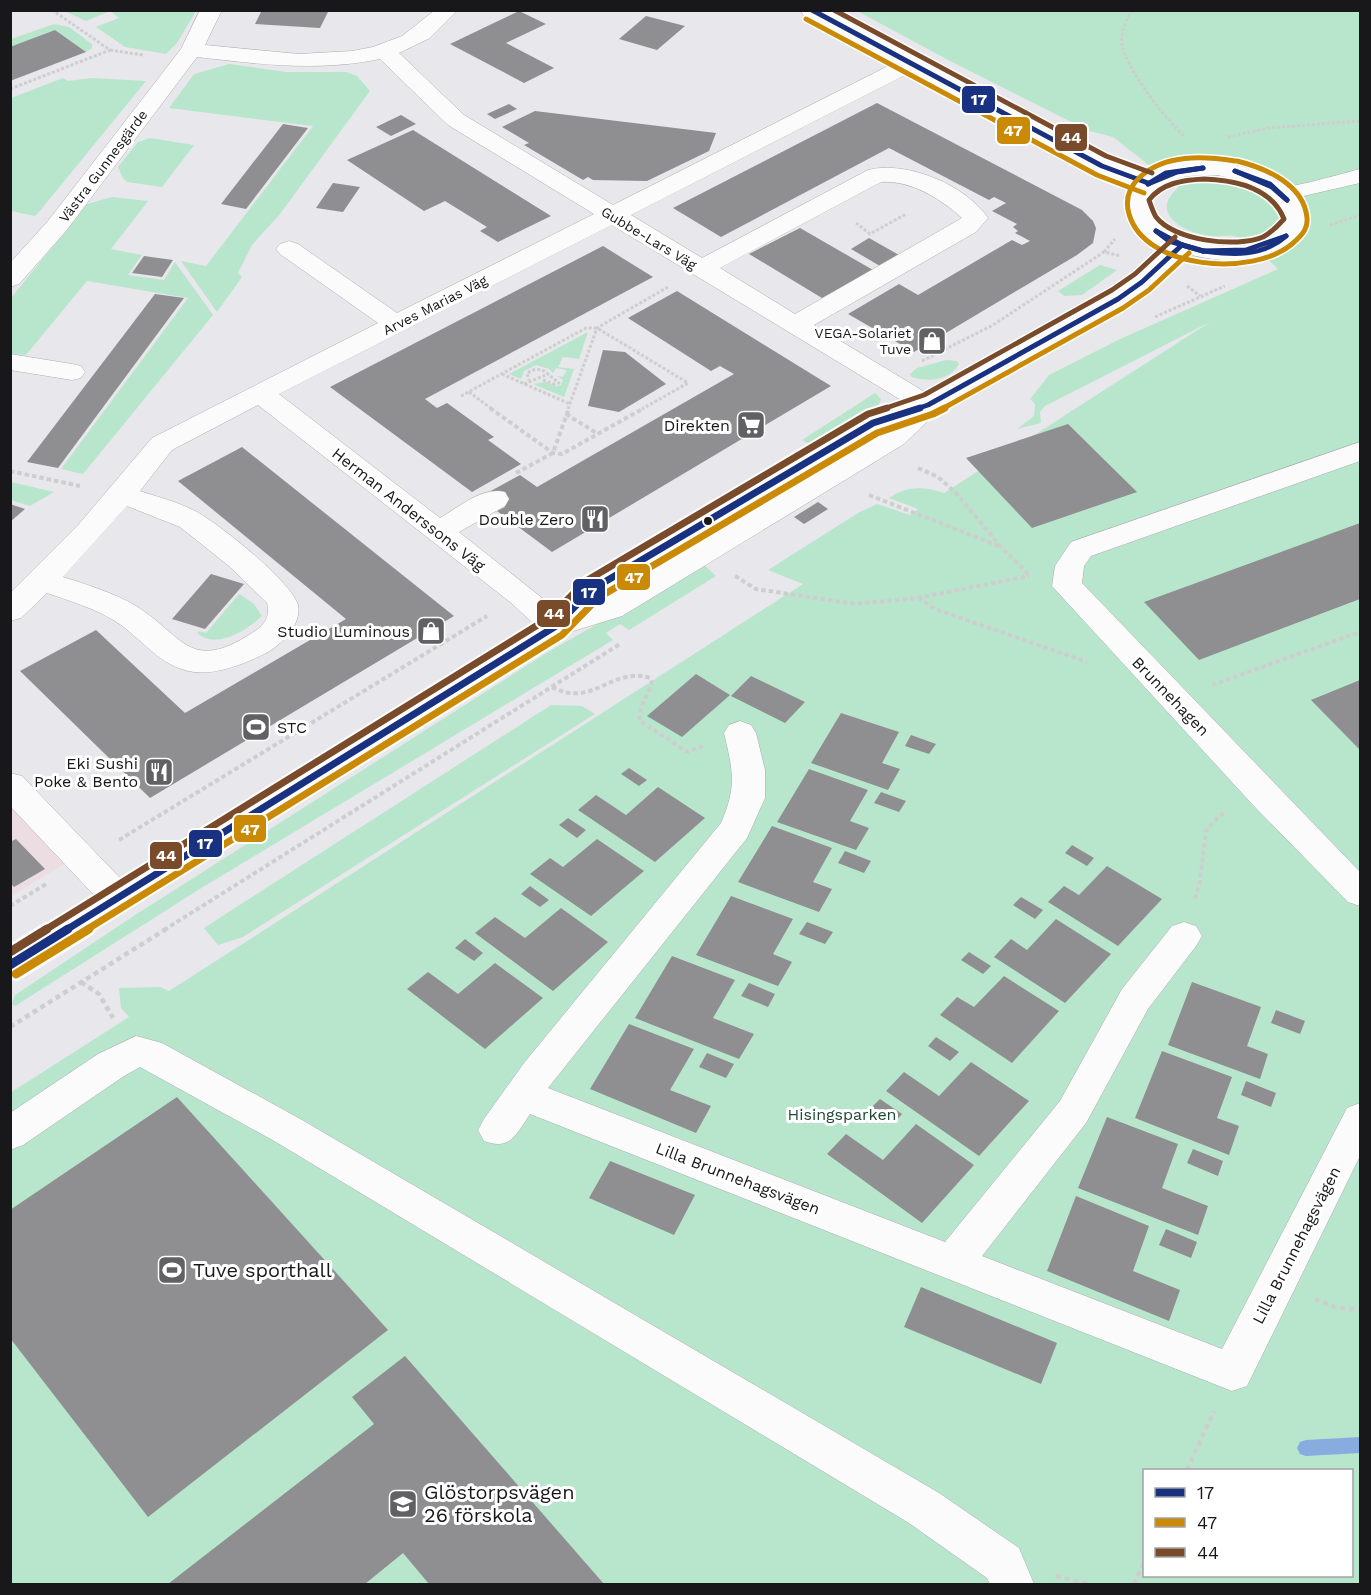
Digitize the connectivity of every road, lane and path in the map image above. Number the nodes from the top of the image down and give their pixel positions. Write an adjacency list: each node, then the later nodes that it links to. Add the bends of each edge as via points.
1 (52, 10): 9 (path, via 110,50)
2 (210, 10): 6 (street, Västra Gunnesgärde)
3 (448, 10): 7 (street, via 421,34)
4 (811, 10): 8 (street)
5 (1132, 10): 13 (path, via 1124,27 1122,49 1169,122)
6 (191, 50): 7 (street, via 321,61); 22 (street, Västra Gunnesgärde, via 57,226)
7 (384, 51): 18 (street, Gubbe-Lars Väg, via 456,120 556,172)
8 (910, 64): 14 (street, Arves Marias Väg); 16 (street, via 1102,166)
9 (10, 89)
10 (1360, 121): 11 (path, via 1268,128)
11 (1226, 137)
12 (713, 140): 14 (street)
13 (1188, 140)
14 (739, 149): 18 (street, Arves Marias Väg)
15 (1360, 176): 17 (street)
16 (1148, 183): 17 (street, via 1170,172 1217,168 1250,175); 19 (street, via 1137,199 1141,218 1160,235)
17 (1283, 194): 19 (street, via 1293,206 1295,225 1270,247 1224,254)
18 (610, 214): 21 (street, Gubbe-Lars Väg); 23 (street, Arves Marias Väg)
19 (1182, 246): 37 (street, via 1118,299)
20 (289, 249): 23 (street)
21 (700, 268): 24 (street, Gubbe-Lars Väg); 24 (street, via 876,175 909,177 969,208 976,218 967,227); 25 (path)
22 (10, 279)
23 (396, 324): 34 (street, Arves Marias Väg)
24 (794, 325): 37 (street, Gubbe-Lars Väg)
25 (597, 328): 28 (path, via 586,328); 36 (path); 39 (path, via 688,383)
26 (10, 362): 27 (street)
27 (72, 372)
28 (501, 374): 32 (path); 33 (path)
29 (548, 374): 30 (path); 30 (path, via 559,383); 31 (path, via 536,368 527,373)
30 (542, 379): 31 (path)
31 (529, 380): 32 (path)
32 (524, 384): 36 (path)
33 (469, 392): 35 (path); 41 (path)
34 (260, 393): 45 (street, Arves Marias Väg, via 162,444); 48 (street, Herman Anderssons Väg)
35 (461, 396)
36 (570, 404): 38 (path)
37 (928, 405): 56 (street, via 894,438 611,609)
38 (567, 414): 39 (path); 41 (path)
39 (598, 434): 41 (path, via 562,454)
40 (1360, 451): 50 (street, via 1080,549)
41 (553, 453): 44 (path)
42 (918, 468): 49 (path, via 938,477 955,492)
43 (10, 471): 45 (path)
44 (518, 472)
45 (122, 495): 53 (street, Arves Marias Väg); 53 (street, via 190,520 257,576 282,600 284,615 275,631 264,641 220,660 195,661 179,656 134,619)
46 (870, 496): 49 (path)
47 (495, 499): 48 (street)
48 (438, 532): 56 (street, Herman Anderssons Väg)
49 (1002, 548): 51 (path)
50 (1067, 570): 51 (path); 60 (street, Brunnehagen, via 1068,586)
51 (1029, 575): 54 (path)
52 (734, 576): 54 (path, via 756,589 855,604)
53 (44, 581): 55 (street, Arves Marias Väg)
54 (917, 598): 58 (path, via 935,609)
55 (10, 611)
56 (556, 626): 65 (street)
57 (1360, 632): 60 (path)
58 (1098, 666)
59 (551, 687): 61 (path, via 576,696 626,677 644,675 652,683 639,720 687,752)
60 (1174, 699): 64 (street, Brunnehagen)
61 (740, 733): 70 (street, via 749,770 748,798 735,829)
62 (10, 785): 65 (street)
63 (1236, 808): 66 (path, via 1219,816 1206,831 1200,881)
64 (1360, 894)
65 (117, 897): 67 (street)
66 (1184, 936): 74 (street, via 1136,999 1073,1112)
67 (10, 965)
68 (81, 982): 69 (path, via 99,994)
69 (136, 1051): 73 (street); 78 (street, via 206,1083 290,1131 924,1508 1004,1563)
70 (523, 1095): 72 (street); 74 (street, Lilla Brunnehagsvägen)
71 (1360, 1119): 75 (street, Lilla Brunnehagsvägen)
72 (497, 1130)
73 (10, 1134)
74 (953, 1262): 75 (street, Lilla Brunnehagsvägen)
75 (1232, 1371): 76 (path)
76 (1187, 1469)
77 (1143, 1564): 79 (path)
78 (1012, 1584)
79 (1134, 1584)

